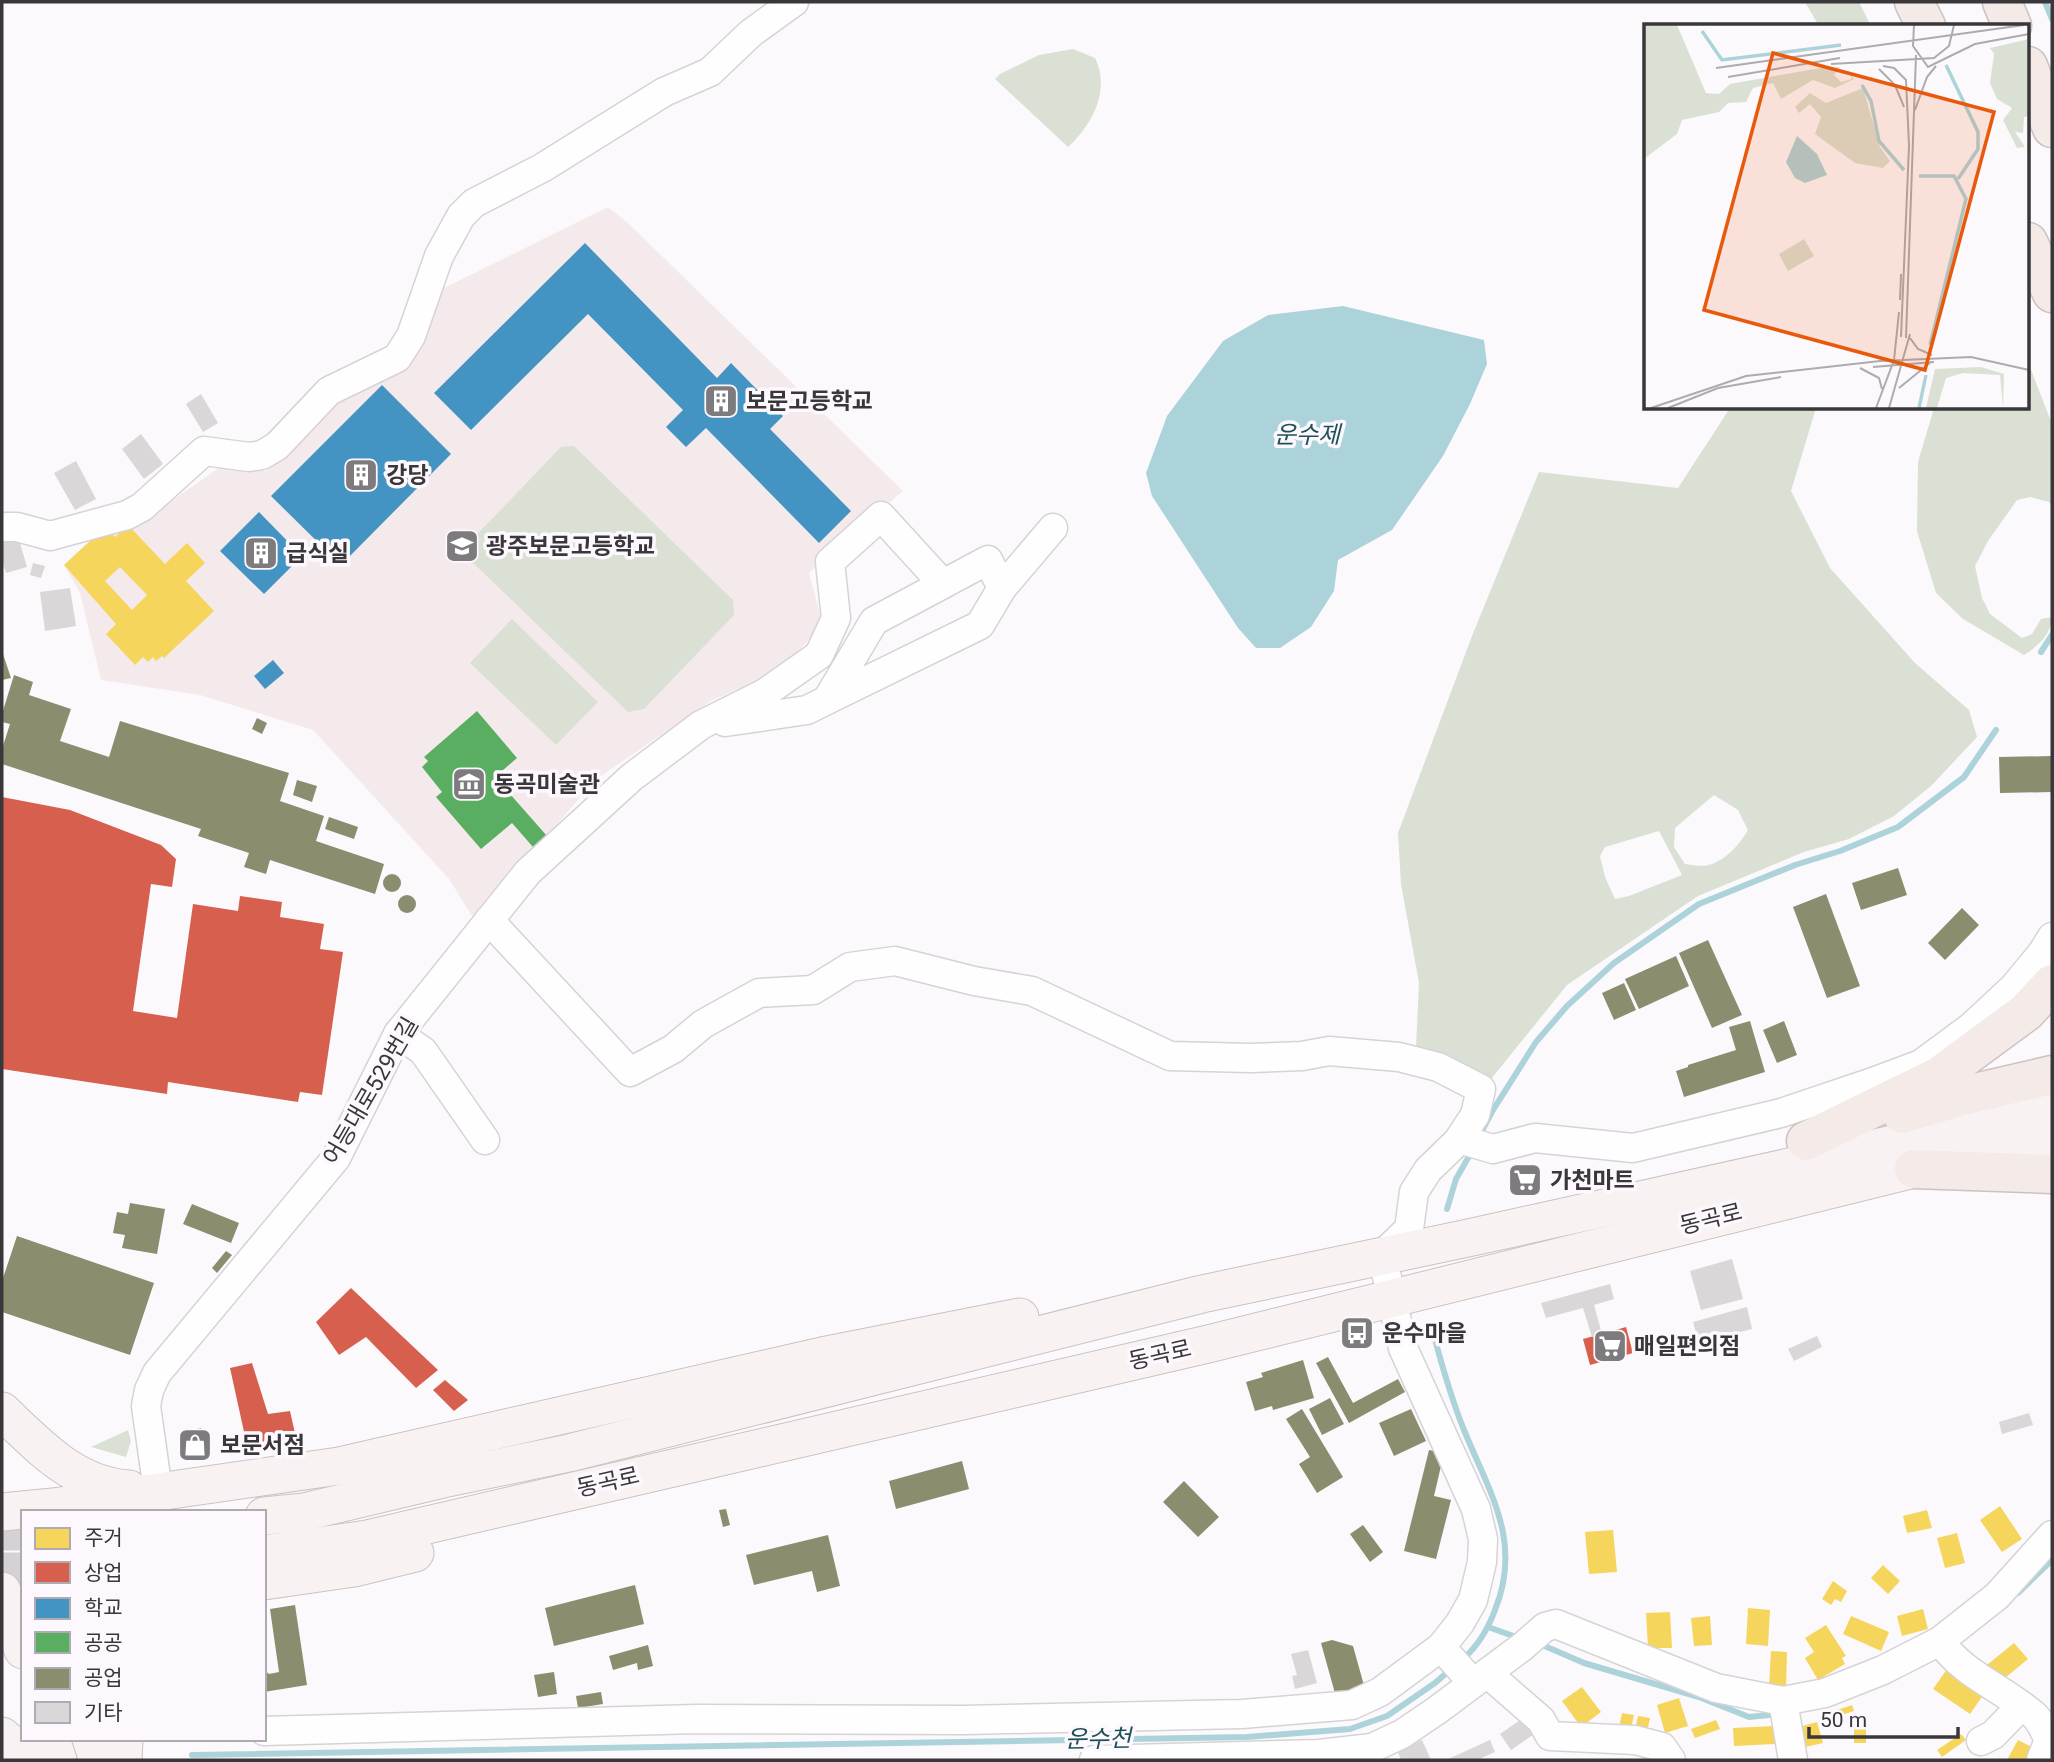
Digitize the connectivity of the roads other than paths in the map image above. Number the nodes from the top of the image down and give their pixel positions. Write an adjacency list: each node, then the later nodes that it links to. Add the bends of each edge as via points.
1 (794, 2): 10 (street, via 751,33 710,72 664,92 542,168 474,203 461,216 439,256 411,337 397,358 329,391 276,446 250,457 204,451 127,515 50,537)
2 (1914, 2): 4 (highway)
3 (2002, 2): 5 (highway)
4 (1925, 24)
5 (2011, 24)
6 (2030, 71): 7 (highway)
7 (2052, 128)
8 (2040, 268): 9 (highway)
9 (2052, 310)
10 (2, 527)
11 (1053, 528): 13 (street)
12 (943, 584): 13 (street, via 988,560); 14 (street, via 874,621); 15 (street, 어등대로529번길, via 881,516 830,562 836,618 819,655 765,693)
13 (1002, 588): 14 (street, via 980,625)
14 (827, 700): 15 (street, via 807,710)
15 (701, 725): 16 (street, 어등대로529번길, via 632,777 528,872)
16 (489, 920): 19 (street, 어등대로529번길); 25 (street, via 629,1072 758,993 813,990 850,967 895,961 1031,991 1170,1056 1250,1059 1329,1051 1399,1057 1438,1067 1480,1089)
17 (2052, 937): 25 (street, via 2014,987 1971,1027 1921,1064 1871,1083 1781,1113 1633,1148 1535,1139)
18 (2052, 984): 24 (highway, via 2026,1013 1939,1076)
19 (398, 1034): 23 (street, via 423,1051); 34 (street, 어등대로529번길, via 336,1158 157,1373 146,1406)
20 (2052, 1075): 24 (highway)
21 (2052, 1108): 28 (main road, 동곡로)
22 (2052, 1138): 26 (main road, 동곡로)
23 (485, 1140)
24 (1806, 1141): 28 (main road)
25 (1472, 1144): 29 (street, via 1428,1170 1414,1192 1409,1229)
26 (1914, 1169): 27 (highway); 31 (main road, 동곡로)
27 (2052, 1174)
28 (1639, 1200): 29 (main road, 동곡로)
29 (1382, 1255): 30 (main road, 동곡로); 31 (street)
30 (1202, 1294): 34 (main road, via 1086,1304 822,1356 339,1466); 37 (main road, 동곡로, via 569,1453 304,1512)
31 (1393, 1297): 32 (main road, 동곡로); 45 (street, via 1403,1348 1476,1509 1483,1539 1473,1600)
32 (1208, 1344): 39 (main road, 동곡로, via 367,1539); 40 (main road, via 1099,1389 354,1568)
33 (2, 1411): 34 (main road, via 66,1469)
34 (157, 1501): 35 (main road); 36 (main road)
35 (37, 1510)
36 (126, 1510)
37 (266, 1516)
38 (2052, 1535): 44 (street)
39 (266, 1554)
40 (266, 1581)
41 (2, 1592): 42 (main road); 43 (main road)
42 (21, 1594)
43 (21, 1644)
44 (1946, 1648): 47 (street, via 1988,1685); 48 (street)
45 (1444, 1650): 46 (street); 49 (street, via 1380,1692 1332,1708 964,1720 697,1719)
46 (1476, 1678): 48 (street, via 1545,1627 1556,1624); 56 (street, via 1521,1700 1550,1736 1634,1740); 61 (street, via 1402,1734 1373,1748 1319,1755)
47 (2021, 1706): 54 (street); 55 (street, via 2037,1718)
48 (1783, 1710): 62 (street)
49 (266, 1731)
50 (2, 1736): 57 (main road)
51 (52, 1741): 58 (main road)
52 (92, 1741): 59 (main road)
53 (124, 1741): 60 (main road)
54 (1981, 1741)
55 (2048, 1746)
56 (1672, 1748)
57 (30, 1760)
58 (58, 1760)
59 (98, 1760)
60 (123, 1760)
61 (1094, 1760)
62 (1793, 1760)

